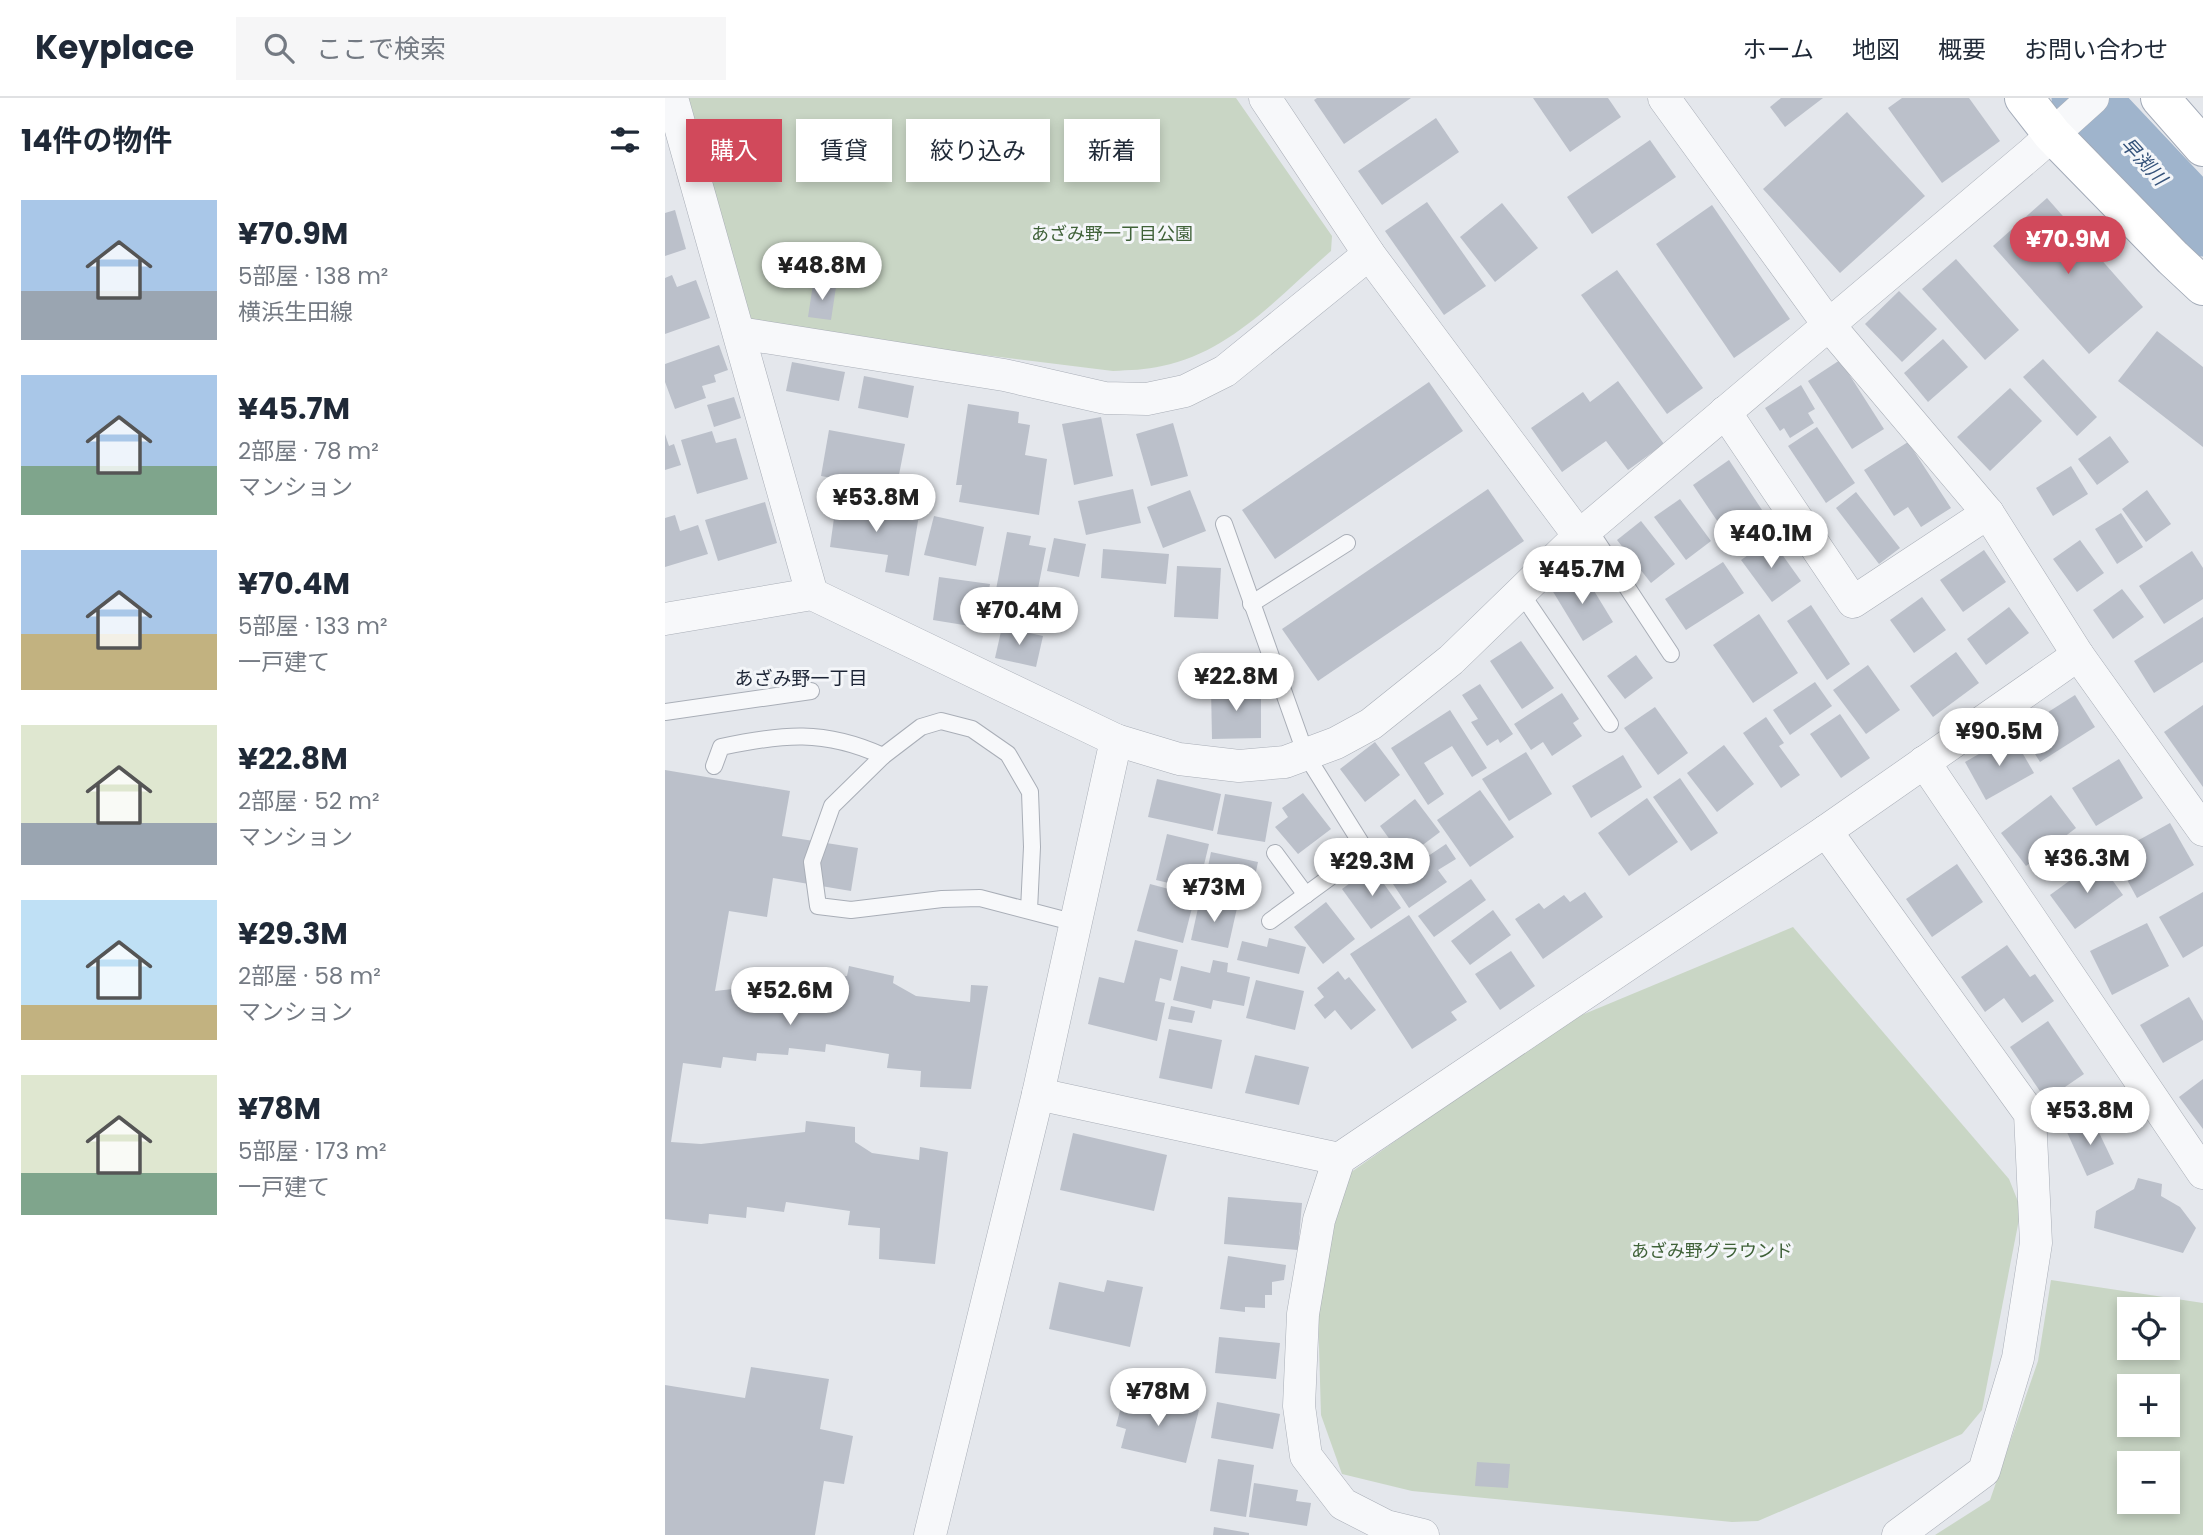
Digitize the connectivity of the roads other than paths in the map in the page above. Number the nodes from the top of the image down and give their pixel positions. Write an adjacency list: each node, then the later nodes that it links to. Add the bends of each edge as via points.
1 (672, 98): 12 (street)
2 (1265, 98): 9 (street)
3 (1664, 98): 11 (street)
4 (2024, 98): 7 (main road)
5 (2094, 98): 7 (street)
6 (2160, 98): 8 (main road)
7 (2060, 127): 10 (main road, via 2173,258); 11 (street)
8 (2203, 147)
9 (1369, 254): 12 (street, via 1225,371 1185,391 1147,400 1105,398 1005,375); 16 (street)
10 (2203, 286)
11 (1829, 324): 13 (street); 14 (street)
12 (739, 333): 19 (street)
13 (1725, 412): 14 (street, via 1853,601); 16 (street)
14 (1988, 513): 23 (street)
15 (1224, 524): 20 (lane)
16 (1583, 532): 18 (street); 22 (lane)
17 (1347, 543): 20 (lane)
18 (1521, 593): 26 (lane); 28 (street, via 1451,660 1371,724)
19 (812, 594): 21 (street); 27 (street)
20 (1251, 604): 28 (lane)
21 (665, 619)
22 (1671, 654)
23 (2078, 655): 30 (street); 32 (street)
24 (811, 691): 25 (lane)
25 (665, 712)
26 (1610, 724)
27 (1116, 740): 28 (street, via 1179,759 1239,766 1285,762); 38 (street)
28 (1306, 755): 35 (lane, via 1366,852)
29 (883, 756): 31 (lane, via 857,744 813,736 767,737 721,747); 36 (lane, via 921,727 941,721 972,729 1008,754 1030,792); 36 (lane, via 832,806 812,862 818,906 851,910 980,898)
30 (1924, 762): 33 (street); 41 (street)
31 (714, 766)
32 (2203, 830)
33 (1826, 831): 40 (street); 44 (street, via 2030,1114 2036,1243 2018,1358 1984,1471)
34 (1275, 853): 35 (lane)
35 (1306, 895): 37 (lane)
36 (1029, 910): 38 (lane)
37 (1271, 921)
38 (1076, 923): 39 (street)
39 (1038, 1094): 40 (street); 42 (street)
40 (1339, 1159): 43 (street, via 1319,1220 1303,1314 1299,1406 1306,1457 1343,1504 1386,1526)
41 (2203, 1173)
42 (930, 1535)
43 (1423, 1535)
44 (1898, 1535)

